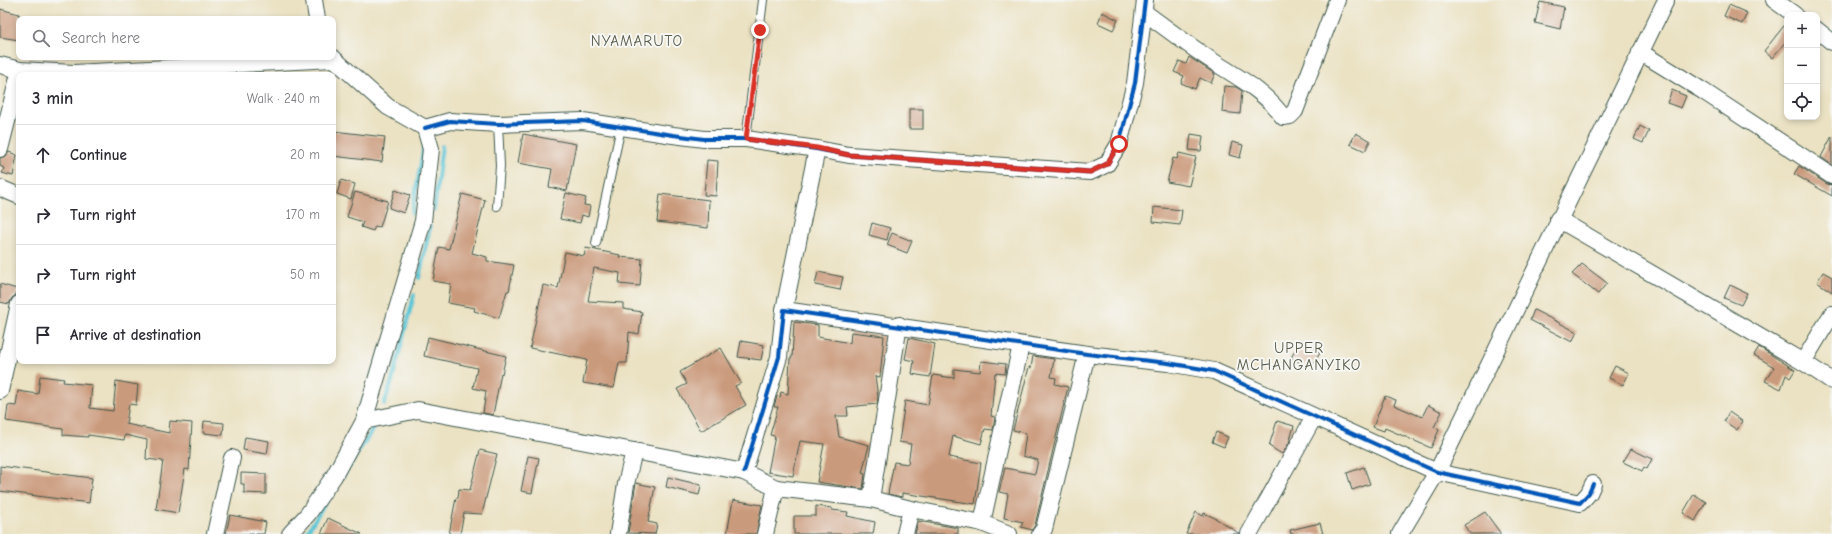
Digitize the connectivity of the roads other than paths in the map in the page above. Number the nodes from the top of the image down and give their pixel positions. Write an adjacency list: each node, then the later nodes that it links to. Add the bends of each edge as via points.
1 (314, 0): 8 (street)
2 (763, 0): 22 (lane)
3 (1337, 0): 6 (street, via 1295,111 1290,116 1283,117 1275,106 1247,82 1210,60)
4 (1666, 0): 11 (street)
5 (1774, 0): 7 (street)
6 (1144, 6): 23 (street, via 1135,83 1119,144 1107,164 1090,172 849,155)
7 (1791, 12)
8 (317, 16)
9 (1820, 32): 10 (street)
10 (1832, 42)
11 (1640, 52): 25 (street); 29 (street)
12 (298, 60): 17 (street)
13 (334, 60): 21 (street, via 388,107)
14 (0, 65): 15 (street)
15 (20, 70): 16 (street)
16 (56, 72)
17 (91, 72)
18 (16, 86): 24 (street)
19 (498, 124): 20 (street, via 583,121); 21 (street, via 450,121); 28 (lane, via 500,166)
20 (621, 127): 22 (street, via 704,139); 30 (lane)
21 (426, 128): 41 (street, via 431,150 423,221)
22 (746, 139): 23 (street)
23 (817, 148): 31 (street)
24 (0, 149)
25 (1832, 176)
26 (0, 188): 27 (street)
27 (16, 195)
28 (497, 206)
29 (1558, 219): 37 (street); 45 (street)
30 (596, 243)
31 (784, 310): 34 (street); 44 (street, via 779,357)
32 (1832, 314): 37 (street)
33 (16, 318): 39 (street)
34 (899, 325): 35 (street); 48 (street)
35 (1021, 345): 36 (street); 50 (street)
36 (1087, 354): 40 (street, via 1214,371); 57 (street, via 1044,529)
37 (1803, 362): 38 (street)
38 (1832, 381)
39 (0, 391)
40 (1314, 417): 45 (street); 58 (street)
41 (364, 421): 42 (street, via 418,410); 52 (street, via 334,476 308,514)
42 (634, 451): 44 (street); 53 (street)
43 (232, 458): 51 (street)
44 (744, 472): 47 (street)
45 (1437, 472): 46 (street, via 1580,503); 59 (street)
46 (1593, 484)
47 (776, 488): 48 (street); 54 (street)
48 (871, 499): 49 (street)
49 (911, 510): 50 (street); 55 (street)
50 (982, 522): 56 (street)
51 (215, 534)
52 (290, 534)
53 (618, 534)
54 (765, 534)
55 (905, 534)
56 (1009, 534)
57 (1040, 534)
58 (1249, 534)
59 (1400, 534)

